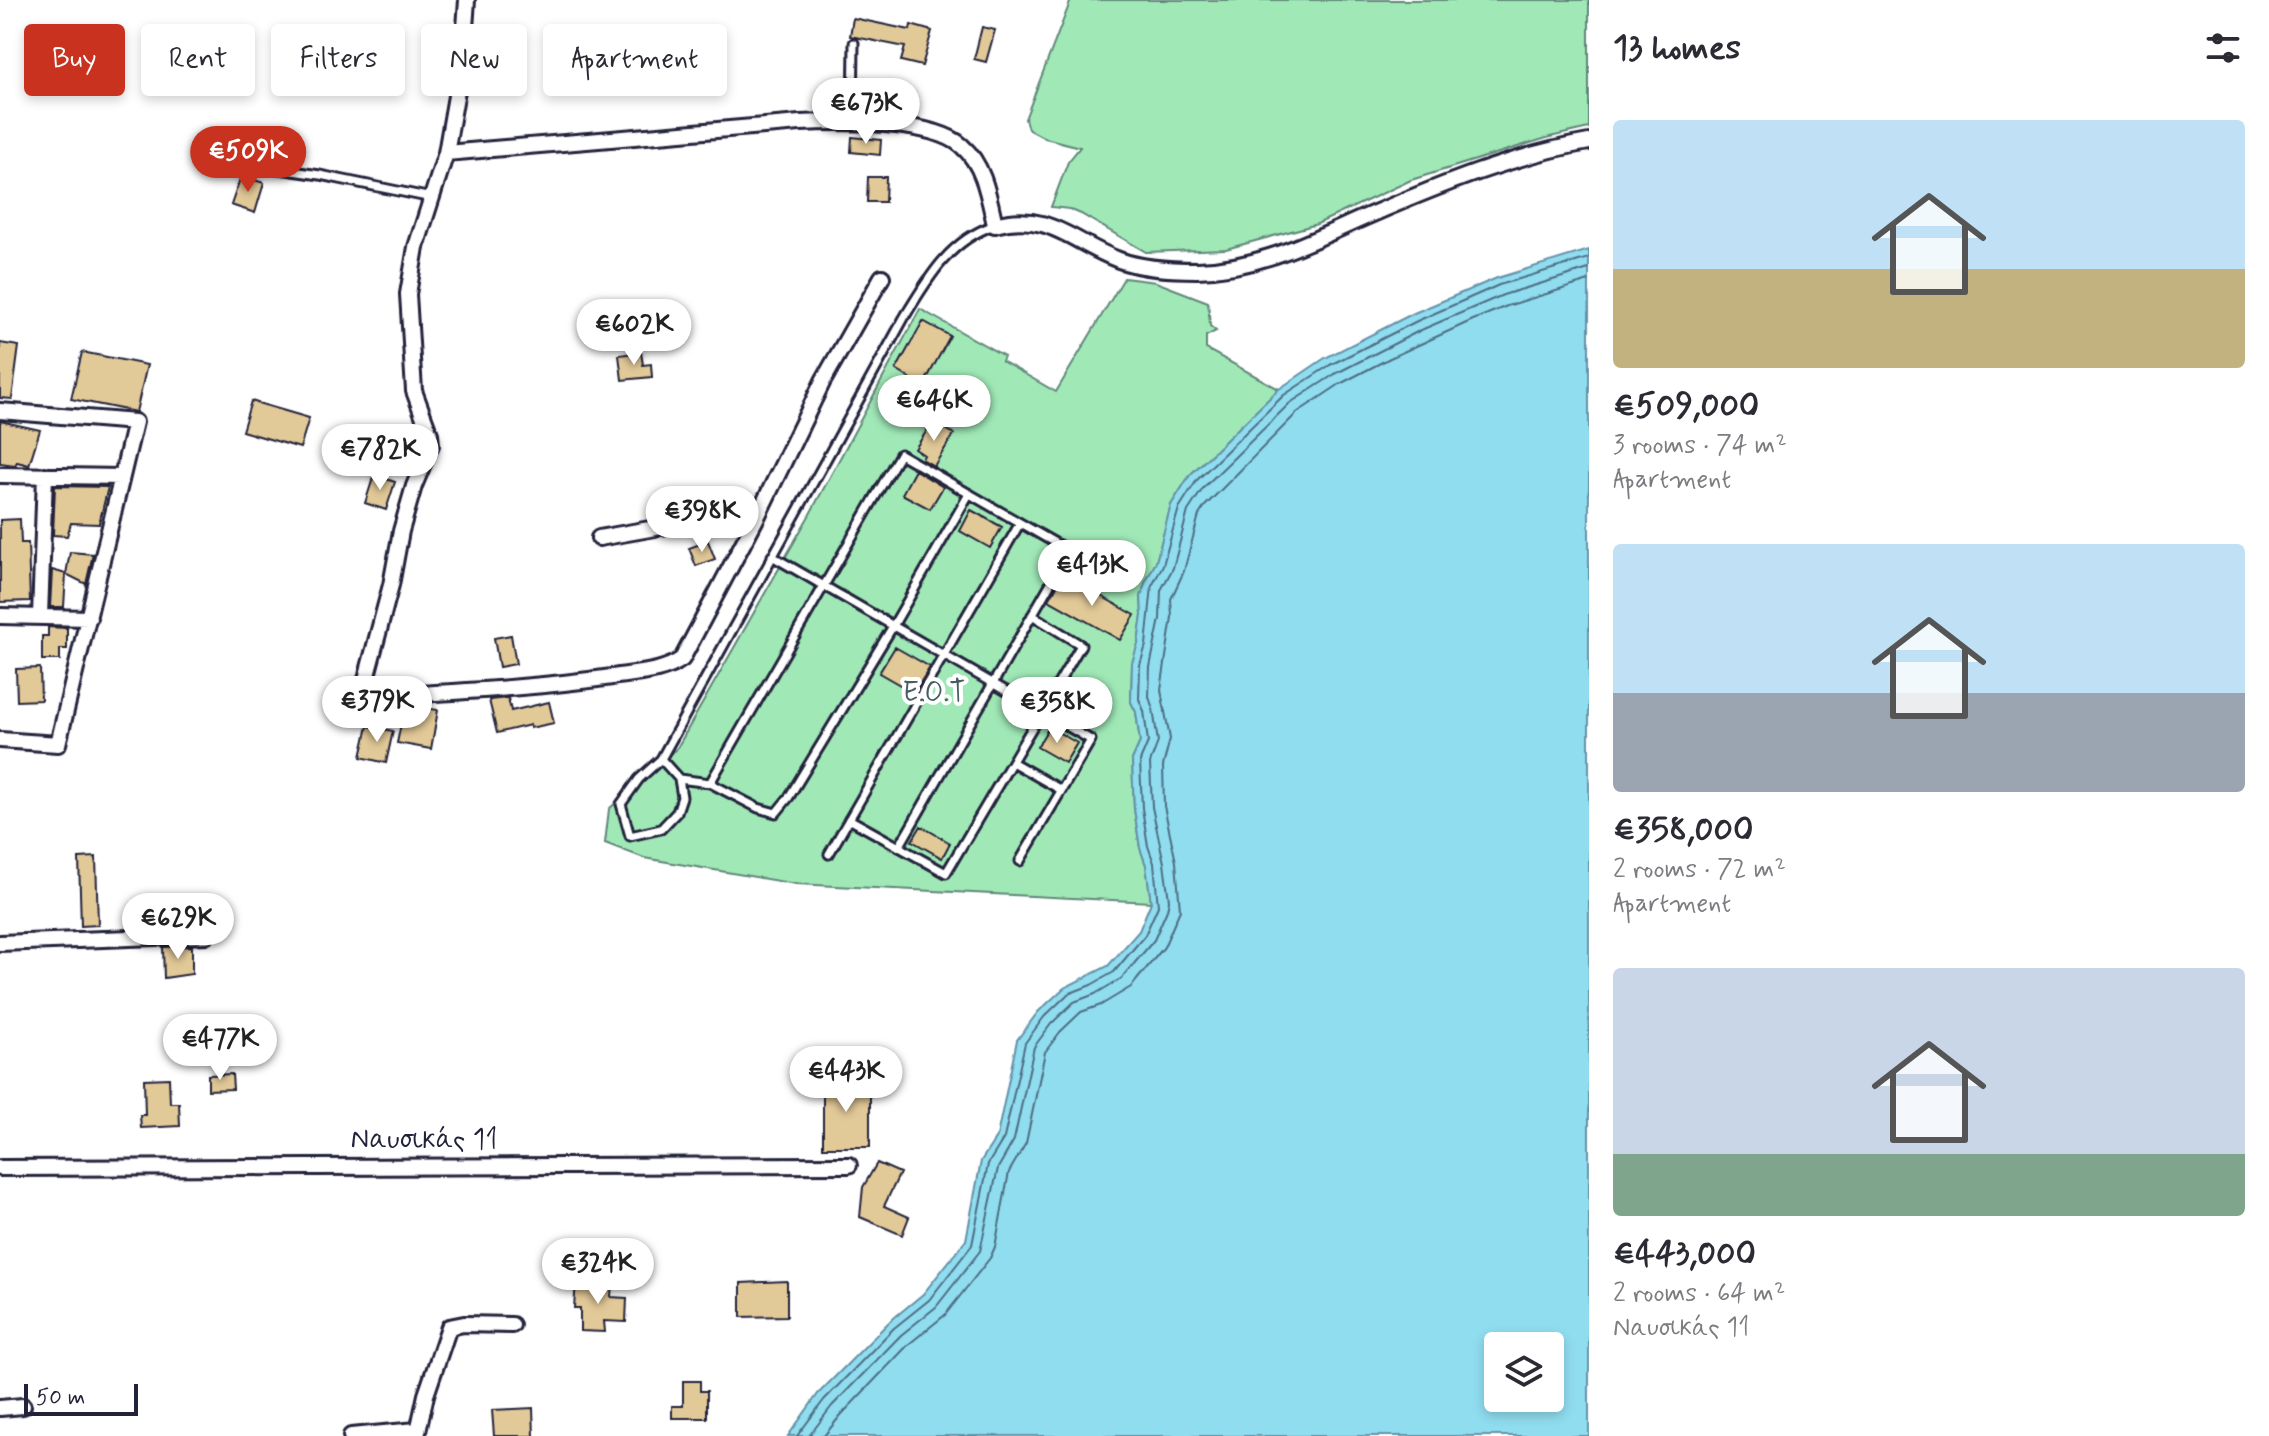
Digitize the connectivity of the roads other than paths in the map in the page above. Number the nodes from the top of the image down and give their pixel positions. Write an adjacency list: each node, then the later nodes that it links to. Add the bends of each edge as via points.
1 (467, 0): 5 (street)
2 (854, 43): 3 (lane)
3 (853, 123): 5 (street); 8 (street, via 923,130 959,143 979,170)
4 (1589, 142): 8 (street, via 1502,164 1305,245 1226,267 1140,265 1036,221)
5 (446, 153): 7 (street)
6 (265, 167): 7 (lane)
7 (432, 199): 15 (street, via 407,299 414,391 431,449 411,495 361,698 539,686 675,664 688,650)
8 (995, 225): 18 (lane, via 968,237 935,269)
9 (882, 277): 15 (street, via 823,381)
10 (0, 411): 13 (street, via 135,422)
11 (0, 475): 12 (street)
12 (45, 475): 13 (street); 22 (street)
13 (122, 477): 23 (street)
14 (969, 494): 16 (lane); 19 (lane, via 900,454); 24 (lane)
15 (759, 513): 17 (street)
16 (1020, 523): 20 (lane, via 1069,551); 25 (lane)
17 (599, 538)
18 (772, 556): 19 (lane); 29 (lane)
19 (824, 586): 24 (lane); 32 (lane)
20 (1032, 615): 26 (lane); 27 (lane, via 1081,645)
21 (0, 616): 22 (street)
22 (40, 616): 23 (street)
23 (89, 618): 28 (street, via 58,744)
24 (893, 626): 25 (lane); 32 (lane, via 776,813)
25 (944, 655): 26 (lane); 34 (lane)
26 (993, 683): 27 (lane); 35 (lane)
27 (1042, 711): 30 (lane); 33 (lane, via 1091,740)
28 (0, 740)
29 (661, 759): 31 (lane); 31 (lane, via 621,804 630,836 661,829 677,812 682,797)
30 (1012, 762): 33 (lane); 35 (lane, via 946,873)
31 (679, 779): 32 (lane)
32 (710, 783)
33 (1061, 790): 37 (lane)
34 (849, 819): 35 (lane); 36 (lane)
35 (899, 847)
36 (829, 854)
37 (1020, 861)
38 (207, 935): 39 (street)
39 (0, 943)
40 (849, 1165): 41 (street, Ναυσικάς 11)
41 (0, 1168)
42 (512, 1325): 45 (street, via 449,1327)
43 (23, 1406): 44 (street)
44 (0, 1408)
45 (417, 1433): 46 (street)
46 (351, 1436)

